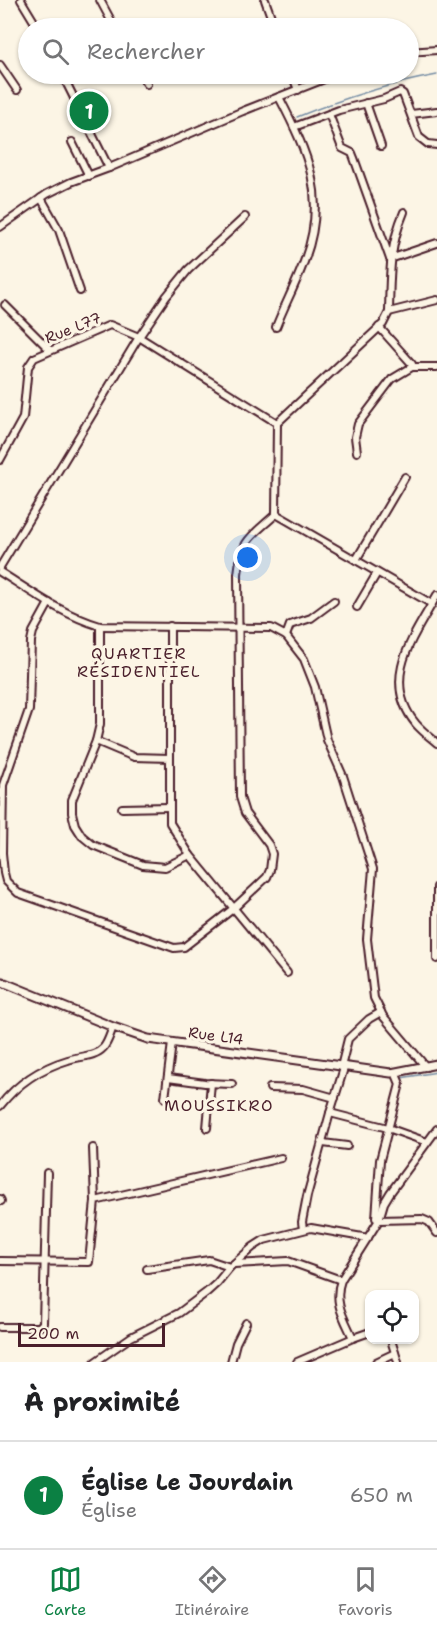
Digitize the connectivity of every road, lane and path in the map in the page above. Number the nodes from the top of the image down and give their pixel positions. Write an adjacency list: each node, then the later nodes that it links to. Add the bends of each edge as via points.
1 (21, 0): 4 (street)
2 (100, 0): 5 (street)
3 (265, 0): 6 (street)
4 (32, 18)
5 (110, 18)
6 (271, 18)
7 (437, 50): 8 (street)
8 (419, 51)
9 (0, 65): 13 (street)
10 (67, 84): 24 (street)
11 (296, 84): 14 (street)
12 (313, 84): 14 (street)
13 (17, 90)
14 (298, 90): 15 (street)
15 (279, 97): 20 (street); 24 (street)
16 (366, 103): 18 (street); 19 (street, via 400,92); 23 (street)
17 (437, 111): 19 (street)
18 (329, 114): 20 (street); 31 (street, via 342,148 352,153)
19 (411, 114): 22 (street, via 422,141)
20 (294, 127): 36 (street, via 315,186 315,223 305,261)
21 (72, 142): 25 (street)
22 (437, 145)
23 (381, 146)
24 (109, 168): 25 (street)
25 (89, 176): 26 (street)
26 (40, 198): 29 (street); 32 (street, via 59,230)
27 (404, 212): 31 (street)
28 (245, 217): 38 (street, via 177,281)
29 (0, 227)
30 (437, 243): 31 (street)
31 (390, 259): 35 (street)
32 (80, 291)
33 (437, 300): 35 (street)
34 (5, 305): 39 (street)
35 (389, 312): 37 (street)
36 (276, 327)
37 (379, 327): 40 (street); 42 (street)
38 (140, 337): 39 (street, Rue L77, via 110,325); 42 (street, Rue L77); 49 (street)
39 (50, 350): 43 (street, Rue L77, via 30,362 23,418)
40 (412, 366): 41 (street); 44 (street, via 392,379 361,418 355,437)
41 (437, 367)
42 (277, 423): 47 (street)
43 (2, 452): 45 (street, Rue L77)
44 (357, 452)
45 (0, 460)
46 (405, 477): 48 (street)
47 (276, 514): 48 (street); 59 (street, via 248,539 240,554)
48 (356, 560): 51 (street)
49 (0, 567)
50 (0, 572): 54 (street)
51 (377, 573): 55 (street); 56 (street)
52 (437, 595): 55 (street)
53 (334, 601): 60 (street, via 311,618 290,625)
54 (48, 603): 57 (street); 68 (street, via 31,641 30,710 3,785 2,853 6,881 18,893 174,948 184,947)
55 (432, 604): 62 (street, via 404,654 400,680 407,710 416,725)
56 (357, 607)
57 (100, 626): 58 (street); 61 (street, via 101,717)
58 (170, 626): 59 (street); 63 (street)
59 (238, 626): 60 (street, via 271,628); 68 (street, via 240,797 245,813 269,845 272,862 267,878)
60 (286, 636): 72 (street, via 310,672 327,740 372,864 367,939 374,998)
61 (96, 741): 63 (street, via 134,757); 66 (street, via 72,800 75,825 82,836 93,845 154,867 165,867)
62 (437, 743)
63 (170, 758): 64 (street)
64 (169, 807): 65 (street); 66 (street, via 170,823)
65 (122, 808)
66 (190, 855): 68 (street)
67 (437, 887): 69 (street)
68 (234, 908): 70 (street)
69 (437, 959)
70 (287, 973)
71 (0, 981): 73 (street, Rue L14)
72 (381, 1012): 76 (street, via 348,1039); 77 (street)
73 (113, 1027): 74 (street, Rue L14); 85 (street, via 102,1050 51,1065 7,1096)
74 (172, 1043): 76 (street, Rue L14); 79 (street)
75 (437, 1064): 77 (street, Rue L14)
76 (343, 1067): 78 (street, Rue L14); 84 (street)
77 (426, 1067): 78 (street, Rue L14)
78 (395, 1072): 88 (street, via 400,1084)
79 (168, 1078): 80 (street); 83 (street)
80 (211, 1083): 81 (street); 87 (street)
81 (232, 1084)
82 (270, 1088): 84 (street, via 303,1089)
83 (165, 1098)
84 (335, 1098): 86 (street)
85 (0, 1106)
86 (330, 1113): 88 (street); 91 (street)
87 (207, 1128)
88 (388, 1128): 90 (street); 97 (street, via 380,1160)
89 (437, 1129): 90 (street)
90 (427, 1142): 97 (street, via 390,1193)
91 (323, 1143): 92 (street); 98 (street, via 313,1170)
92 (347, 1146)
93 (93, 1148): 96 (street)
94 (281, 1158): 96 (street)
95 (47, 1173): 102 (street)
96 (95, 1201): 102 (street, via 89,1262)
97 (377, 1223): 99 (street, via 422,1219); 100 (street)
98 (303, 1229): 100 (street); 103 (street, via 264,1240)
99 (437, 1233)
100 (368, 1238): 105 (street)
101 (0, 1261): 102 (street)
102 (44, 1262): 107 (street, via 42,1327)
103 (232, 1266): 104 (street, via 209,1260); 105 (street, via 288,1260); 112 (street, via 218,1283 179,1313 131,1337)
104 (147, 1269)
105 (341, 1280): 109 (street, via 337,1294 340,1311)
106 (246, 1323): 113 (street)
107 (0, 1327)
108 (365, 1334): 109 (street)
109 (353, 1338): 114 (street)
110 (392, 1344): 111 (street)
111 (395, 1353): 115 (street); 116 (street)
112 (95, 1362)
113 (231, 1362)
114 (297, 1362)
115 (376, 1362)
116 (398, 1362)

